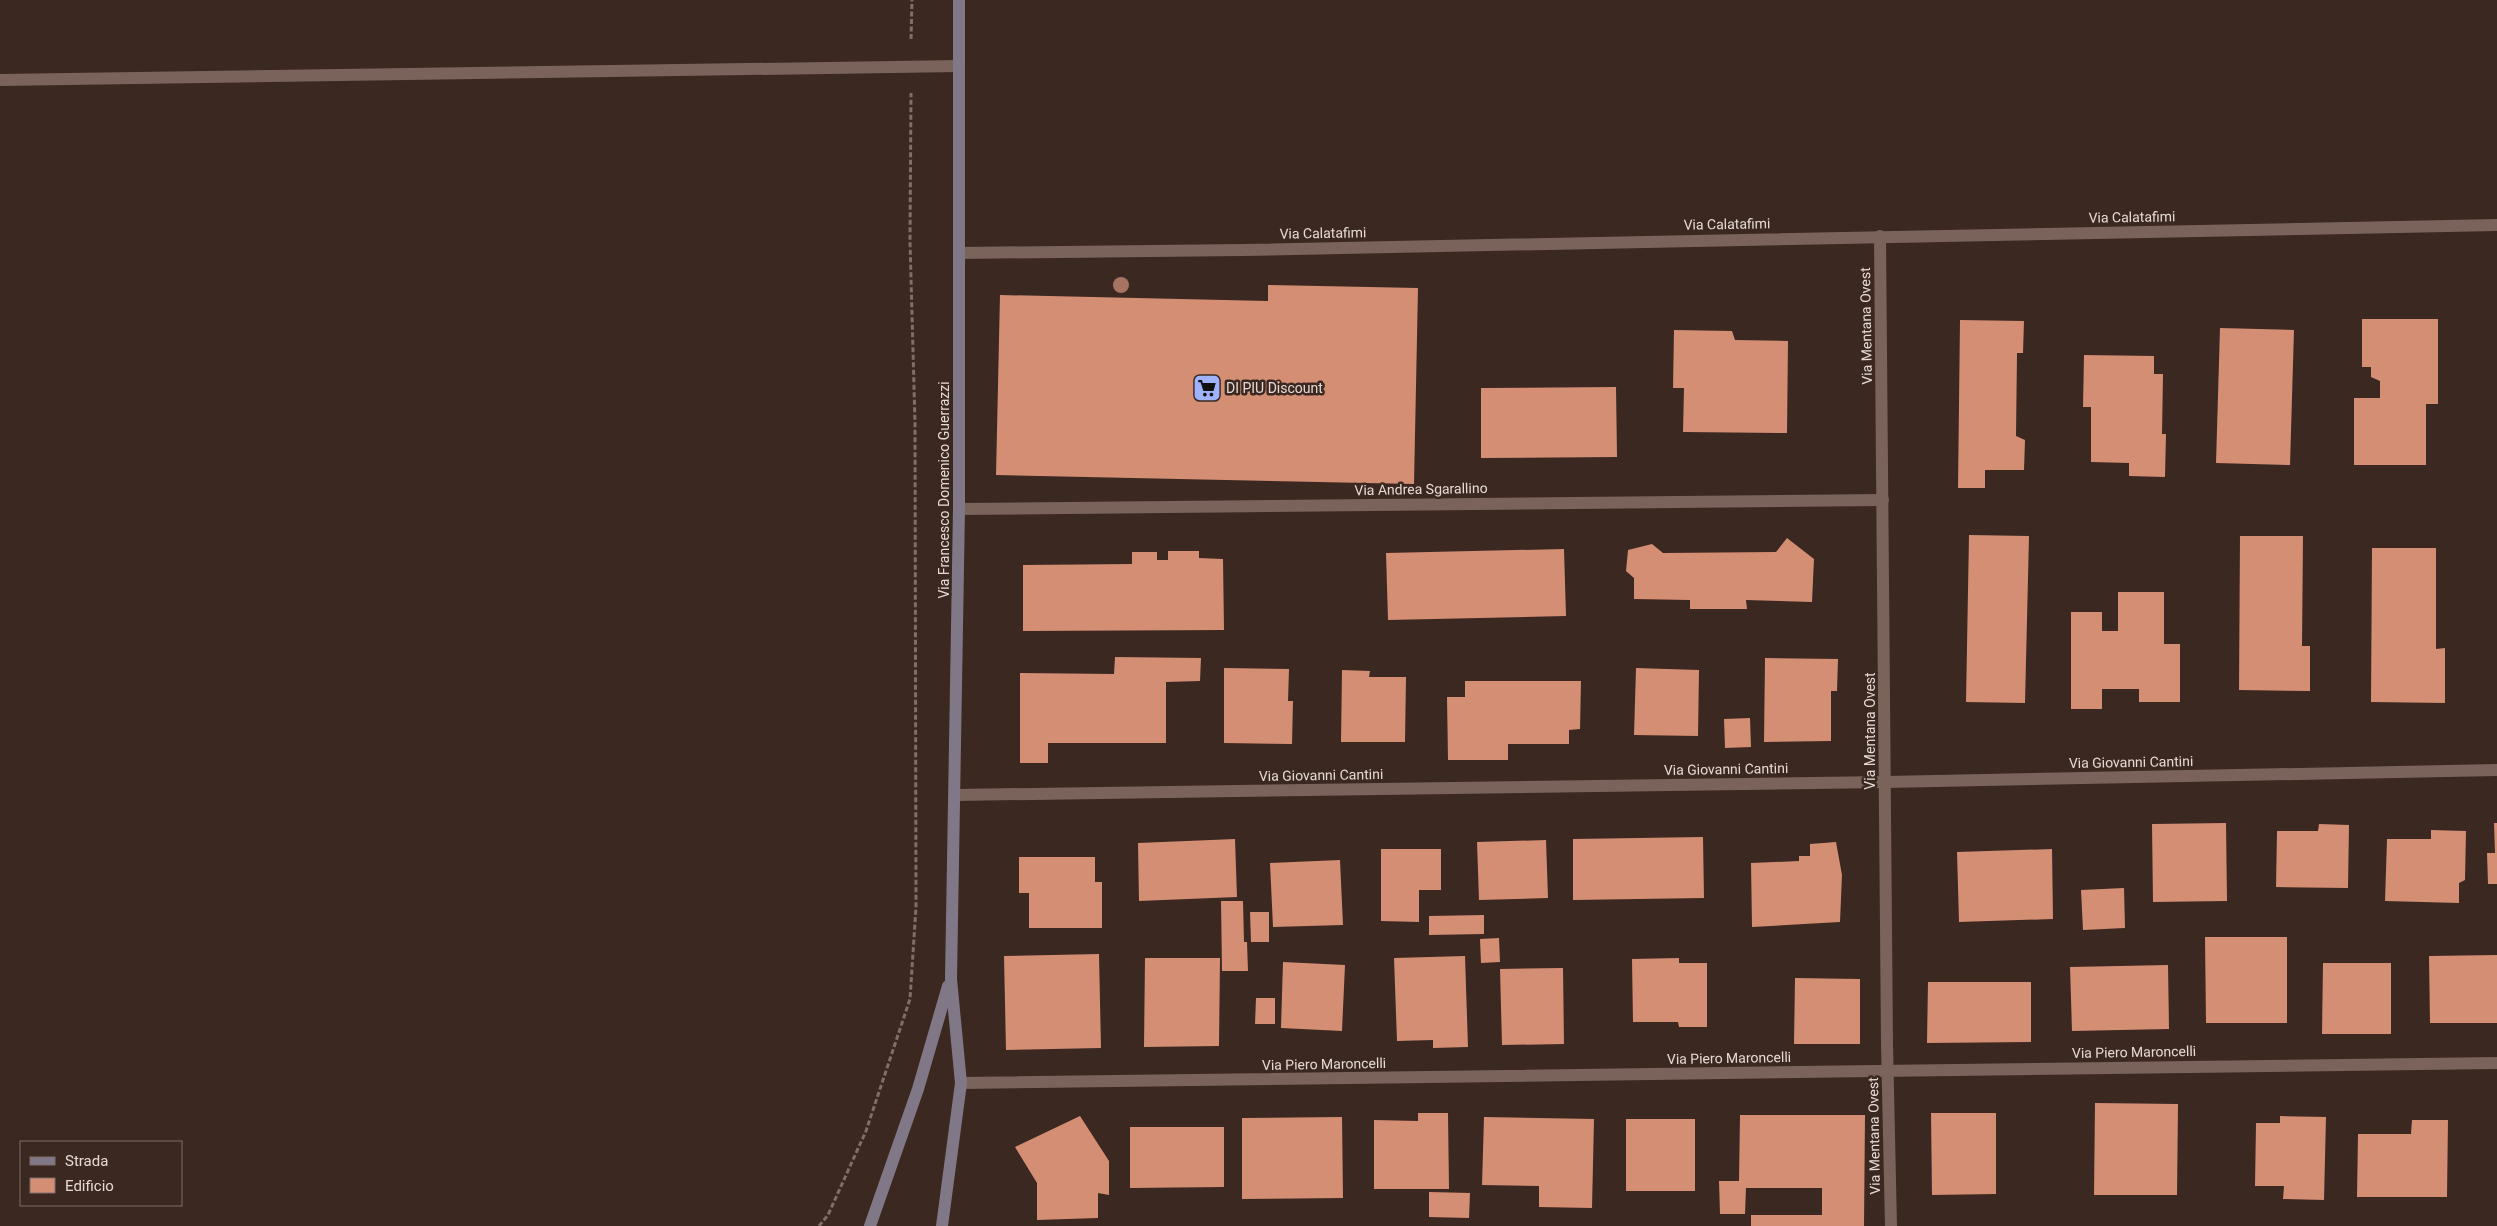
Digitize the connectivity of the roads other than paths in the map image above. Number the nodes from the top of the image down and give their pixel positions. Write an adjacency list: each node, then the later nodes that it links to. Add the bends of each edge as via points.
1 (959, 0): 2 (street, Via Francesco Domenico Guerrazzi)
2 (959, 66): 3 (street); 6 (street, Via Francesco Domenico Guerrazzi)
3 (0, 80)
4 (2497, 225): 5 (street, Via Calatafimi)
5 (1880, 236): 6 (street, Via Calatafimi); 7 (street, Via Mentana Ovest)
6 (958, 253): 8 (street, Via Francesco Domenico Guerrazzi)
7 (1883, 500): 8 (street, Via Andrea Sgarallino); 10 (street, Via Mentana Ovest)
8 (959, 509): 11 (street, Via Francesco Domenico Guerrazzi)
9 (2497, 770): 10 (street, Via Giovanni Cantini)
10 (1885, 782): 11 (street, Via Giovanni Cantini); 14 (street, Via Mentana Ovest)
11 (955, 795): 12 (street, Via Francesco Domenico Guerrazzi)
12 (951, 979): 15 (street, Via Francesco Domenico Guerrazzi); 16 (street, Via Francesco Domenico Guerrazzi, via 918,1090)
13 (2497, 1063): 14 (street, Via Piero Maroncelli)
14 (1887, 1071): 15 (street, Via Piero Maroncelli); 18 (street, Via Mentana Ovest)
15 (961, 1083): 17 (street, Via Francesco Domenico Guerrazzi)
16 (870, 1226)
17 (942, 1226)
18 (1891, 1226)

